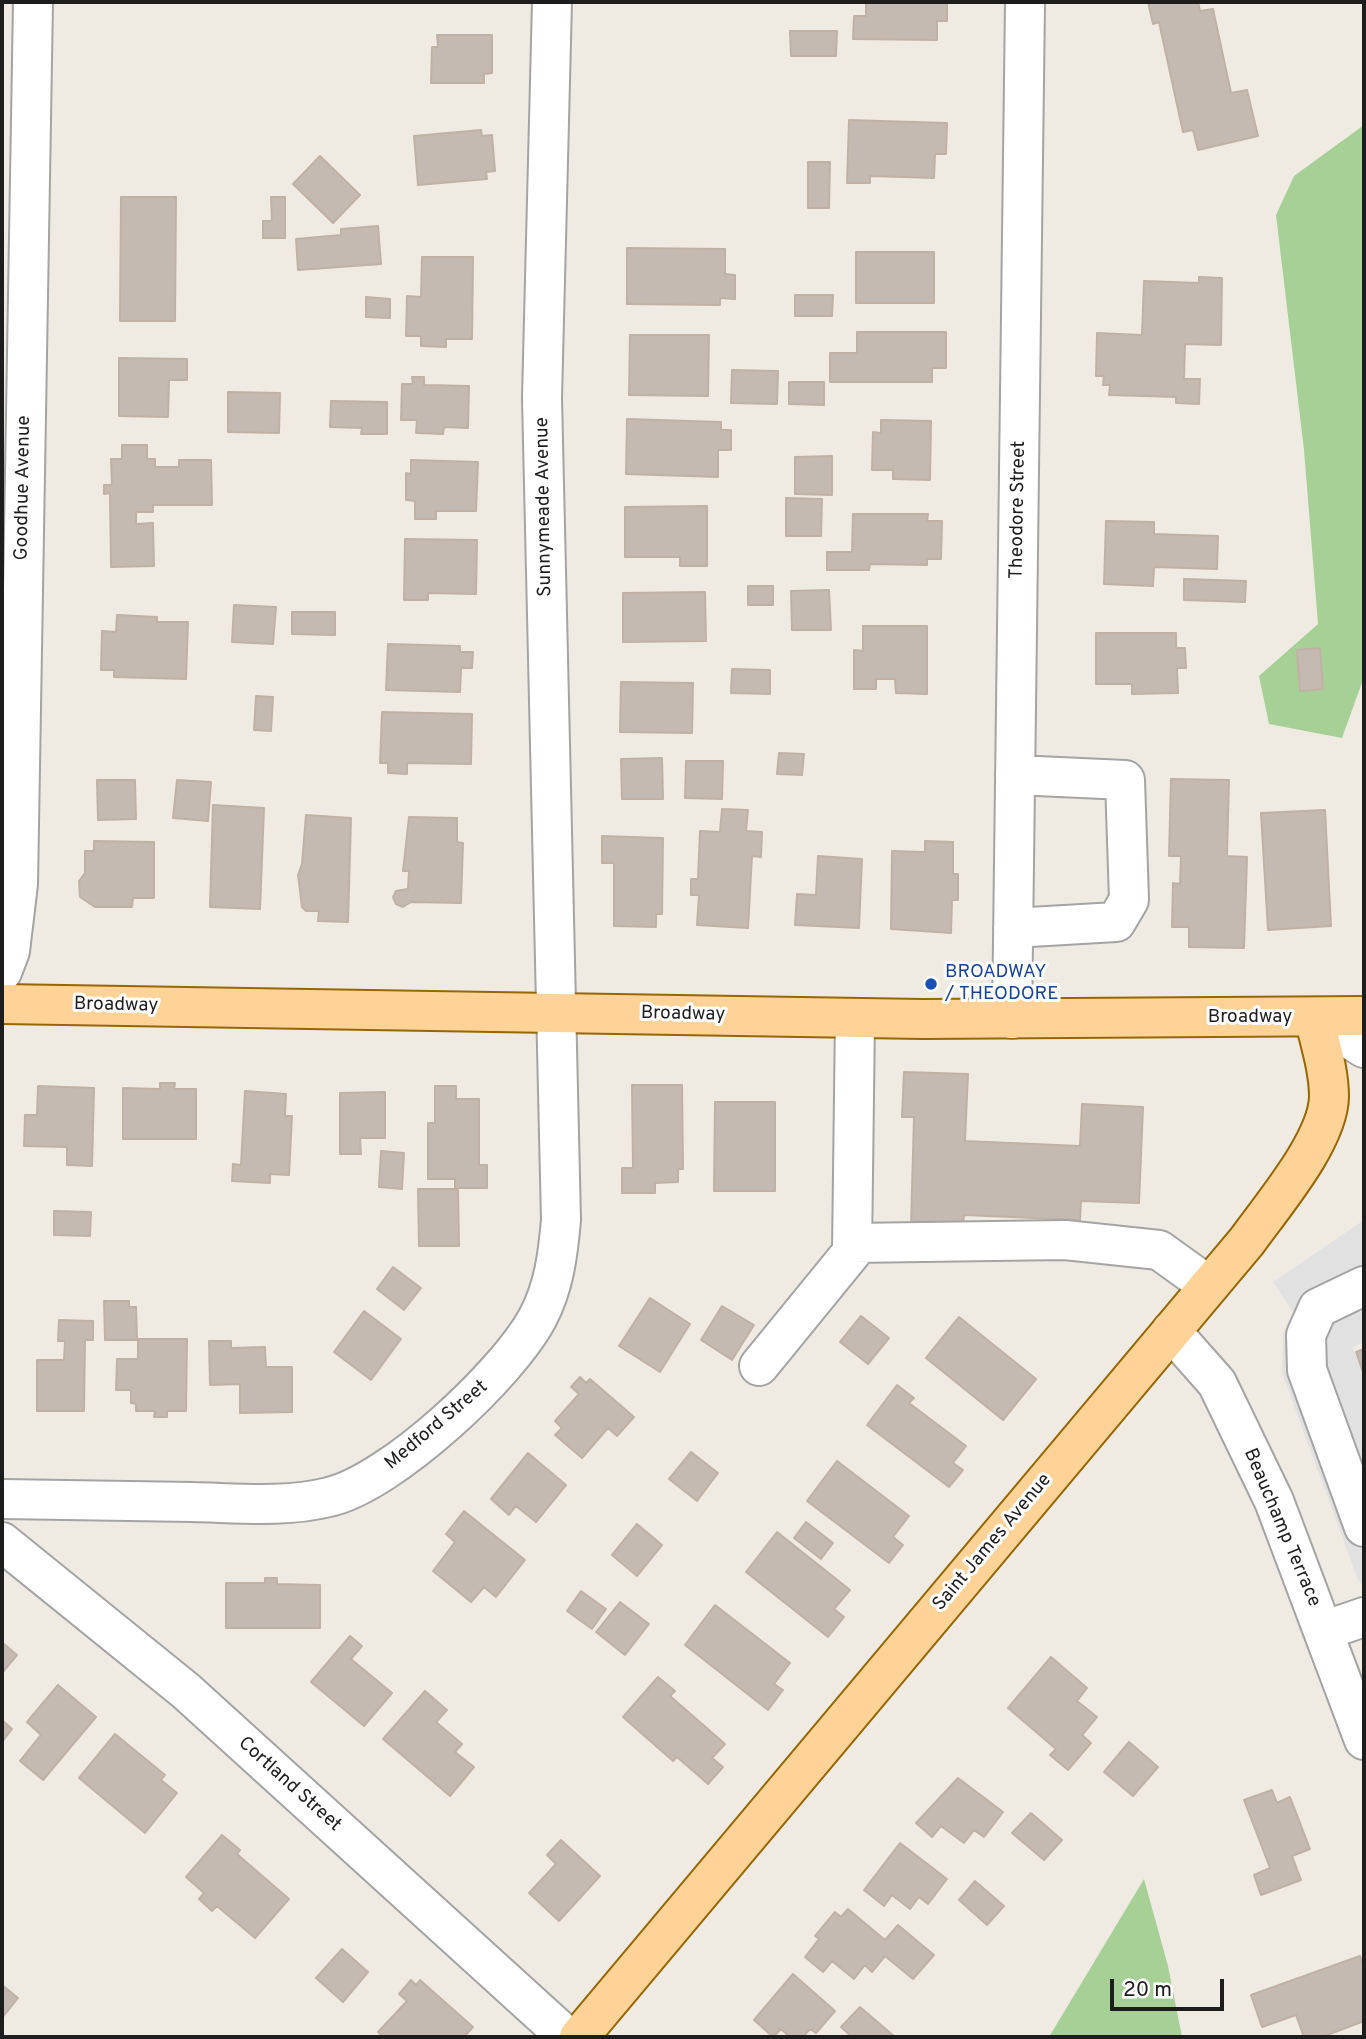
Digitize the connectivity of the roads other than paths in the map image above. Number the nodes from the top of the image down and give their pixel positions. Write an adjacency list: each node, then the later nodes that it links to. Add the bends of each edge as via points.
1 (33, 2): 6 (street, Goodhue Avenue, via 18,884 10,951)
2 (551, 2): 8 (street, Sunnymeade Avenue, via 542,398)
3 (1025, 2): 4 (street, Theodore Street)
4 (1015, 775): 5 (street, Theodore Street); 5 (street, via 1125,780 1129,900 1116,922)
5 (1013, 928): 12 (street, Theodore Street)
6 (2, 972)
7 (2, 1004): 8 (main road, Broadway)
8 (557, 1012): 11 (main road, Broadway); 19 (street, Medford Street, via 558,1256 538,1318 505,1366 461,1409 372,1480 328,1498 283,1504)
9 (1364, 1016): 10 (main road, Broadway)
10 (1314, 1017): 12 (main road, Broadway); 13 (street); 15 (main road, Saint James Avenue, via 1329,1100 1319,1132 1260,1222)
11 (855, 1018): 12 (main road, Broadway); 14 (street)
12 (1012, 1018)
13 (1364, 1048)
14 (852, 1242): 15 (street, via 1065,1240 1159,1250); 18 (street, via 852,1252)
15 (1209, 1286): 17 (main road, Saint James Avenue)
16 (1364, 1286): 20 (street, via 1318,1308 1306,1335 1307,1370)
17 (1171, 1331): 23 (street, Beauchamp Terrace, via 1217,1383 1273,1501); 26 (main road, Saint James Avenue)
18 (759, 1366)
19 (2, 1499)
20 (1364, 1527)
21 (2, 1542): 25 (street, Cortland Street, via 186,1691)
22 (1364, 1616): 23 (street)
23 (1323, 1631): 24 (street, Beauchamp Terrace)
24 (1364, 1740)
25 (568, 2037)
26 (579, 2037)

